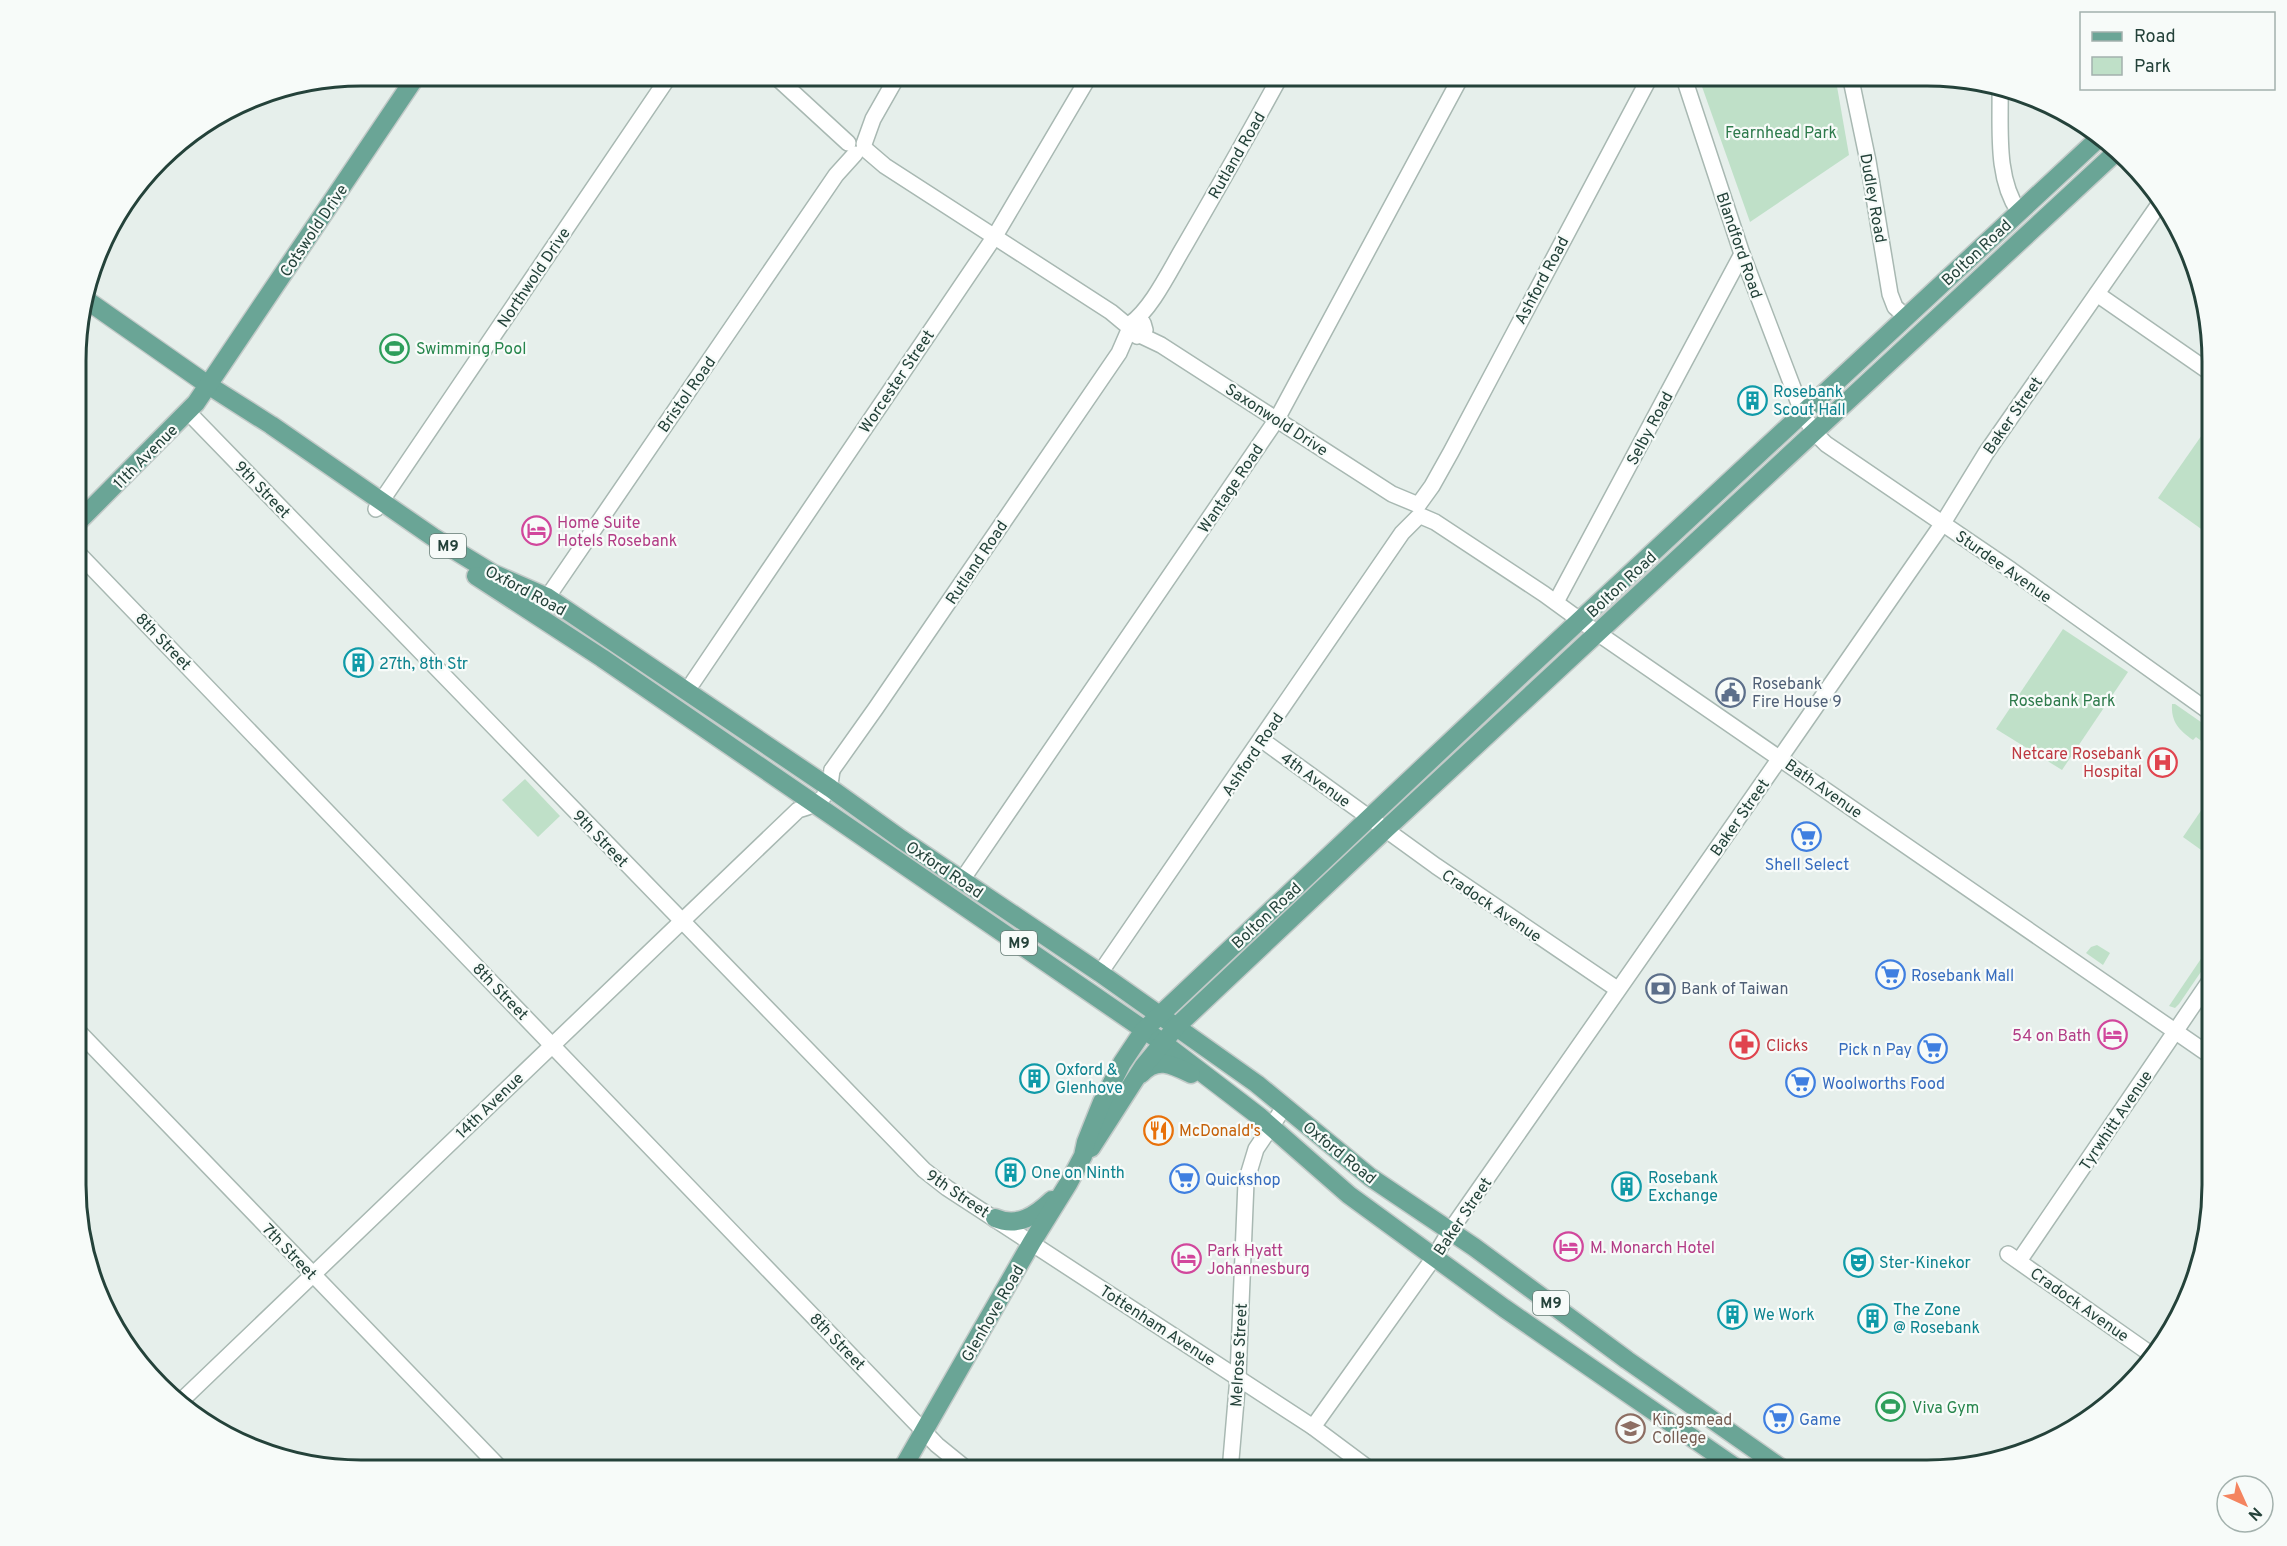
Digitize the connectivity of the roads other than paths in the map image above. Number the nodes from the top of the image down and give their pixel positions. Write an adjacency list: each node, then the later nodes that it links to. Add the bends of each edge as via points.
1 (410, 86): 25 (main road, Cotswold Drive)
2 (663, 86): 30 (street, Northwold Drive)
3 (786, 86): 13 (street, Saxonwold Drive)
4 (892, 86): 13 (street, Bristol Road)
5 (1084, 86): 17 (street, Worcester Street)
6 (1275, 86): 23 (street, Rutland Road)
7 (1456, 86): 28 (street, Wantage Road)
8 (1645, 86): 31 (street, Ashford Road)
9 (1687, 86): 18 (street, Blandford Road)
10 (1852, 86): 22 (street, Dudley Road, via 1890,294 1895,307)
11 (2000, 96): 16 (street, via 2005,183)
12 (2094, 142): 16 (main road, Bolton Road)
13 (856, 146): 17 (street, Saxonwold Drive, via 875,163); 35 (street, Bristol Road, via 839,165 836,175)
14 (2111, 157): 29 (main road, Bolton Road)
15 (2156, 209): 19 (street, Baker Street)
16 (2019, 212): 22 (main road, Bolton Road)
17 (995, 236): 23 (street, Saxonwold Drive); 40 (street, Worcester Street)
18 (1742, 254): 27 (street, Blandford Road); 36 (street, Selby Road)
19 (2097, 294): 24 (street); 33 (street, Baker Street)
20 (92, 303): 25 (main road, Oxford Road / M9)
21 (90, 314): 25 (main road, Oxford Road / M9)
22 (1906, 317): 27 (main road, Bolton Road)
23 (1137, 328): 28 (street, Saxonwold Drive); 46 (street, Rutland Road)
24 (2202, 367)
25 (206, 389): 26 (main road, 11th Avenue); 30 (main road, Oxford Road / M9)
26 (188, 412): 32 (main road, 11th Avenue); 51 (street, 9th Street)
27 (1803, 414): 29 (street, Sturdee Avenue); 38 (main road, Bolton Road)
28 (1277, 419): 31 (street, Saxonwold Drive); 50 (street, Wantage Road)
29 (1814, 432): 33 (street, Sturdee Avenue); 39 (main road, Bolton Road)
30 (378, 505): 35 (main road, Oxford Road / M9, via 492,573); 37 (main road, Oxford Road / M9, via 458,564)
31 (1419, 512): 36 (street, Bath Avenue); 43 (street, Ashford Road, via 1402,528)
32 (86, 513)
33 (1942, 523): 41 (street, Sturdee Avenue); 44 (street, Baker Street)
34 (86, 561): 61 (street, 8th Street)
35 (547, 597): 37 (street, Bristol Road); 40 (main road, Oxford Road / M9)
36 (1556, 602): 38 (street, Bath Avenue)
37 (536, 614): 42 (main road, Oxford Road / M9)
38 (1581, 621): 39 (street, Bath Avenue); 48 (main road, Bolton Road)
39 (1599, 634): 44 (street, Bath Avenue); 49 (main road, Bolton Road)
40 (688, 688): 42 (street, Worcester Street); 45 (main road, Oxford Road / M9)
41 (2202, 707)
42 (675, 708): 47 (main road, Oxford Road / M9)
43 (1262, 740): 48 (street, 4th Avenue); 52 (street, Ashford Road)
44 (1780, 758): 53 (street, Baker Street); 58 (street, Bath Avenue)
45 (813, 777): 46 (main road, Oxford Road / M9); 47 (street)
46 (831, 779): 47 (street, Rutland Road); 50 (main road, Oxford Road / M9)
47 (804, 803): 51 (street, 14th Avenue); 57 (main road, Oxford Road / M9)
48 (1370, 818): 49 (street, Cradock Avenue); 55 (main road, Bolton Road)
49 (1385, 830): 53 (street, Cradock Avenue); 56 (main road, Bolton Road)
50 (962, 880): 52 (main road, Oxford Road / M9)
51 (681, 921): 61 (street, 14th Avenue); 69 (street, 9th Street, via 924,1170)
52 (1100, 973): 55 (main road, Oxford Road / M9)
53 (1617, 989): 70 (street, Baker Street)
54 (2202, 992): 58 (street, Tyrwhitt Avenue)
55 (1157, 1016): 56 (main road, Oxford Road / M9); 57 (main road, Bolton Road)
56 (1176, 1027): 60 (main road, Bolton Road); 65 (main road, Oxford Road / M9)
57 (1144, 1030): 60 (main road, Oxford Road / M9); 67 (main road, Glenhove Road, via 1102,1102)
58 (2175, 1031): 62 (street, Bath Avenue); 73 (street, Tyrwhitt Avenue)
59 (86, 1039): 74 (street, 7th Street)
60 (1162, 1042): 63 (main road, Oxford Road / M9); 64 (main road, Glenhove Road)
61 (552, 1044): 74 (street, 14th Avenue); 79 (street, 8th Street)
62 (2202, 1050)
63 (1218, 1086): 64 (main road, via 1157,1062); 66 (main road, Oxford Road / M9)
64 (1125, 1094): 67 (main road, Glenhove Road)
65 (1285, 1106): 66 (street, Melrose Street); 70 (main road, Oxford Road / M9, via 1370,1177)
66 (1270, 1126): 72 (main road, Oxford Road / M9, via 1349,1195); 76 (street, Melrose Street, via 1252,1158 1245,1190)
67 (1083, 1156): 68 (main road, Glenhove Road)
68 (1068, 1184): 69 (main road, via 1045,1207 1027,1218 1013,1222); 71 (main road, Glenhove Road)
69 (995, 1218): 71 (street, 9th Street)
70 (1450, 1231): 72 (street, Baker Street); 86 (main road, Oxford Road / M9)
71 (1032, 1242): 76 (street, Tottenham Avenue); 79 (main road, Glenhove Road)
72 (1435, 1256): 78 (street, Baker Street); 85 (main road, Oxford Road / M9)
73 (2013, 1258): 75 (street, Cradock Avenue)
74 (313, 1274): 77 (street, 14th Avenue); 80 (street, 7th Street)
75 (2146, 1351)
76 (1238, 1377): 78 (street, Tottenham Avenue); 83 (street, Melrose Street)
77 (185, 1397)
78 (1313, 1427): 84 (street, Tottenham Avenue)
79 (924, 1431): 81 (main road, Glenhove Road); 82 (street, 8th Street)
80 (492, 1460)
81 (907, 1460)
82 (955, 1460)
83 (1231, 1460)
84 (1357, 1460)
85 (1724, 1460)
86 (1770, 1460)

